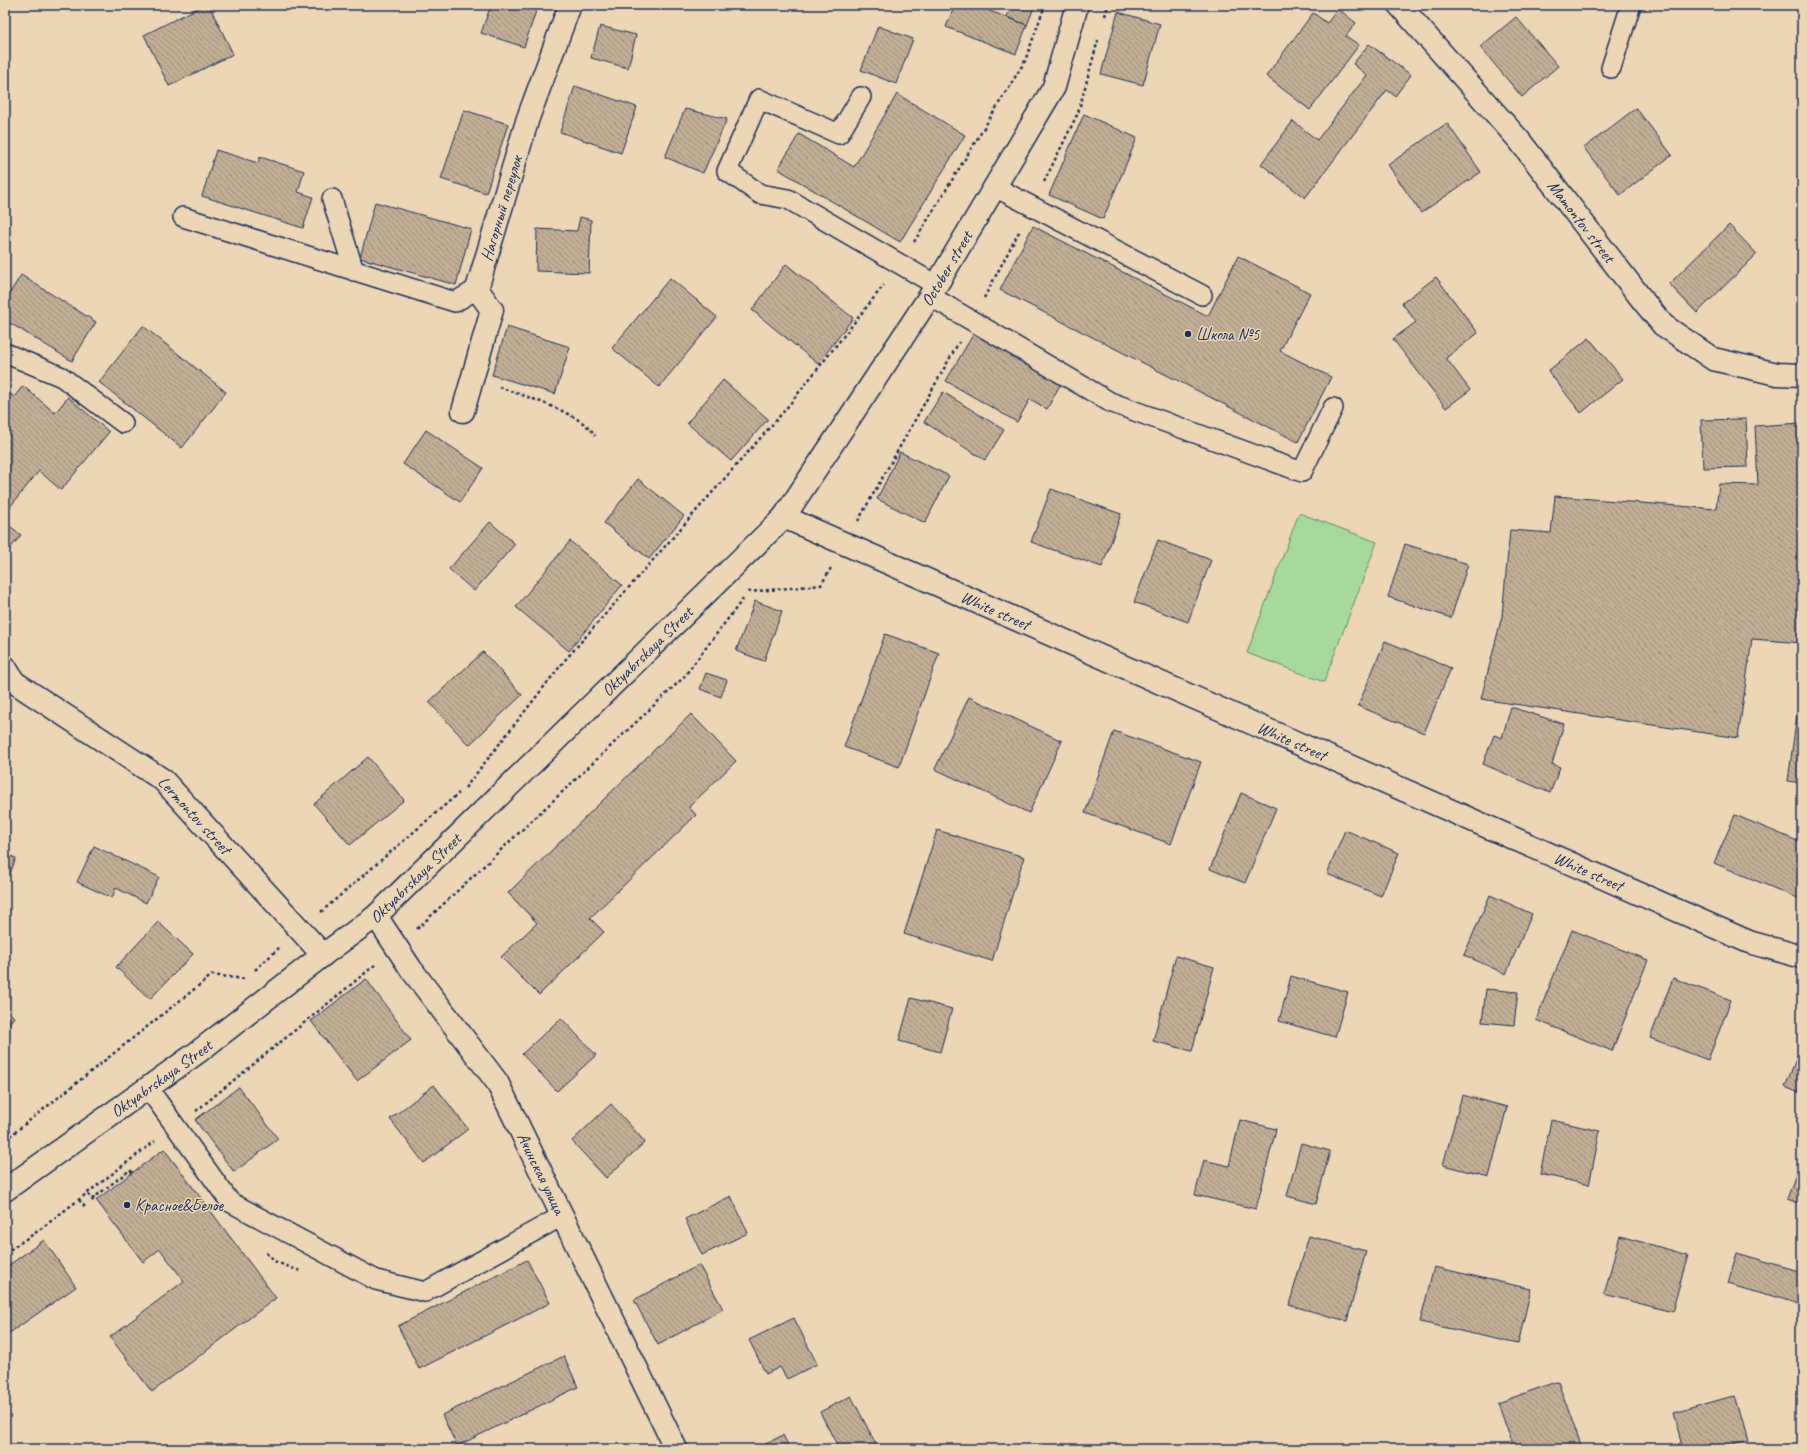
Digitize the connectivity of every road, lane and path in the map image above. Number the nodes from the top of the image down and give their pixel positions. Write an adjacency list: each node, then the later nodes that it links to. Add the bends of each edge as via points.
1 (570, 5): 17 (street, Нагорный переулок, via 528,118)
2 (1045, 5): 15 (path, via 1025,61)
3 (1077, 5): 11 (street, October street, via 1054,87)
4 (1108, 5): 7 (path)
5 (1399, 5): 22 (street, Mamontov street, via 1519,140 1663,325 1713,358 1777,374)
6 (1631, 5): 9 (lane)
7 (1104, 20)
8 (1099, 36): 13 (path, via 1078,113)
9 (1611, 68)
10 (861, 97): 15 (lane, via 839,134 759,99 727,171 760,194 788,199)
11 (995, 186): 13 (lane); 18 (street, October street)
12 (332, 199): 16 (lane)
13 (1033, 206): 19 (lane); 20 (path)
14 (183, 217): 16 (lane)
15 (900, 264): 18 (lane); 32 (path, via 785,410 565,660 464,789)
16 (354, 271): 17 (lane, via 455,302)
17 (477, 289): 23 (street, via 492,310)
18 (933, 291): 20 (lane); 28 (street, October street)
19 (1202, 295)
20 (972, 321): 24 (lane, via 1110,402 1302,472); 29 (path)
21 (5, 353): 26 (lane, via 62,377)
22 (1802, 375)
23 (472, 378): 25 (street); 27 (path, via 560,410 592,430)
24 (1333, 408)
25 (463, 411)
26 (123, 423)
27 (595, 436)
28 (784, 517): 29 (street, White street); 31 (street, Oktyabrskaya Street)
29 (845, 544): 34 (street, White street, via 1749,942)
30 (5, 667): 32 (street, Lermontov street, via 14,682 163,780)
31 (376, 916): 33 (street, Oktyabrskaya Street); 44 (street, Ачинская улица, via 411,969 497,1082)
32 (292, 937): 33 (street); 36 (path, via 244,980 212,975)
33 (323, 955): 35 (street, Oktyabrskaya Street)
34 (1802, 957)
35 (148, 1088): 38 (street, Oktyabrskaya Street); 44 (lane, via 230,1202 376,1280 425,1292)
36 (5, 1140)
37 (132, 1173): 40 (path, via 130,1170)
38 (5, 1190)
39 (88, 1194): 40 (path)
40 (92, 1199): 42 (path)
41 (79, 1200): 43 (path)
42 (94, 1202)
43 (86, 1208)
44 (562, 1216): 45 (street, Ачинская улица)
45 (676, 1449)

